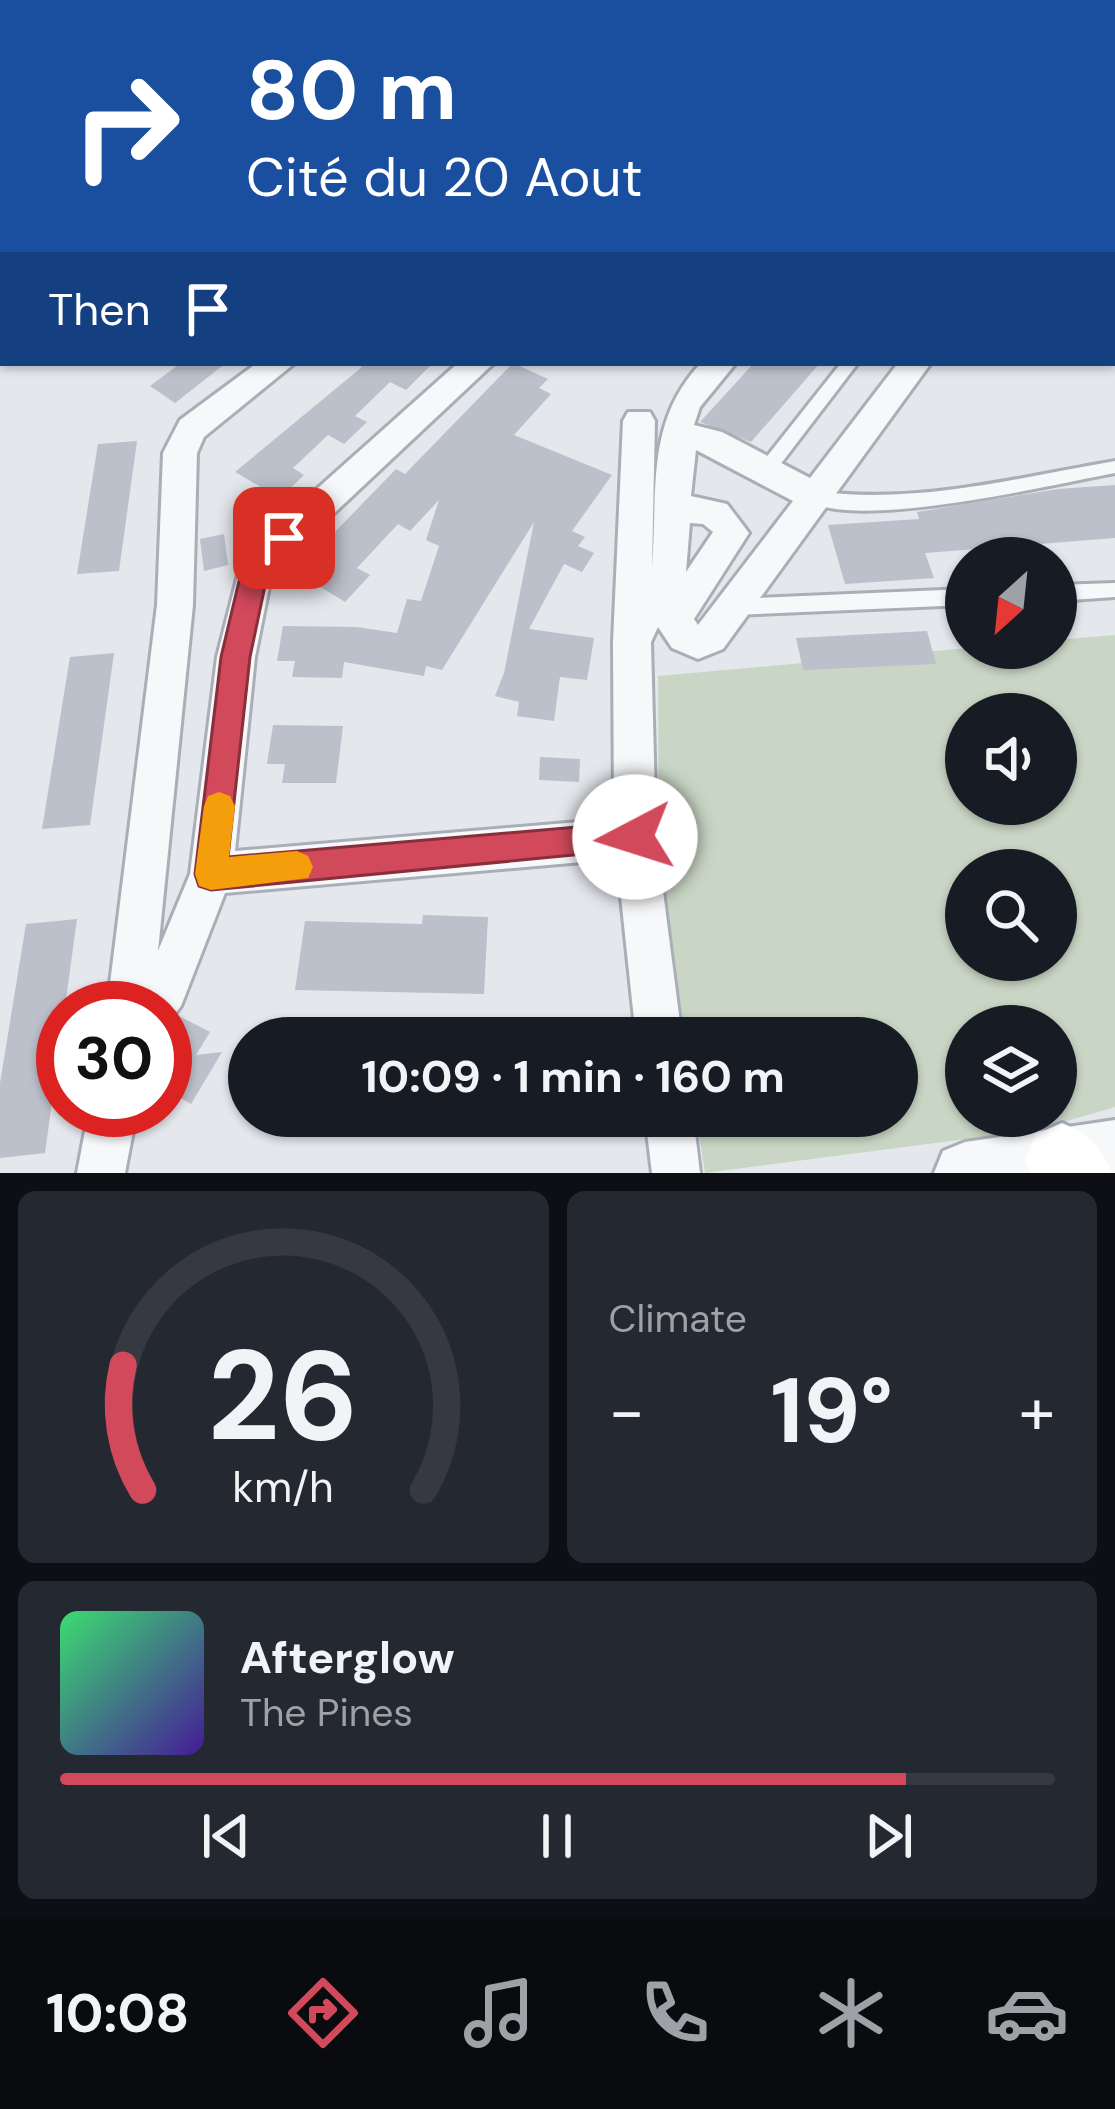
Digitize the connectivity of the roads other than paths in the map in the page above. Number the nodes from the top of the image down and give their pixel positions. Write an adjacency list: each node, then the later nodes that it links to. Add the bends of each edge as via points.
1 (275, 366): 19 (street, via 190,429 180,453 175,605)
2 (475, 366): 18 (street, via 284,538 254,577 236,657)
3 (717, 366): 7 (street, via 678,416)
4 (848, 366): 9 (lane)
5 (913, 366): 10 (street)
6 (639, 421): 16 (street)
7 (676, 446): 9 (street, via 691,437); 11 (street)
8 (1115, 467): 10 (lane, via 887,503)
9 (767, 469): 10 (street)
10 (814, 498): 15 (street)
11 (674, 511): 15 (street, via 702,508 732,532 675,628 698,643); 16 (street, via 670,568)
12 (1115, 590): 13 (lane)
13 (1077, 592)
14 (945, 598): 15 (lane)
15 (734, 607)
16 (632, 642): 17 (street)
17 (635, 837): 18 (street); 21 (street)
18 (211, 874): 20 (street)
19 (133, 981)
20 (169, 981)
21 (656, 1017)
22 (108, 1137): 25 (street)
23 (672, 1137): 26 (street)
24 (1084, 1161): 27 (street)
25 (101, 1173)
26 (676, 1173)
27 (965, 1173)

